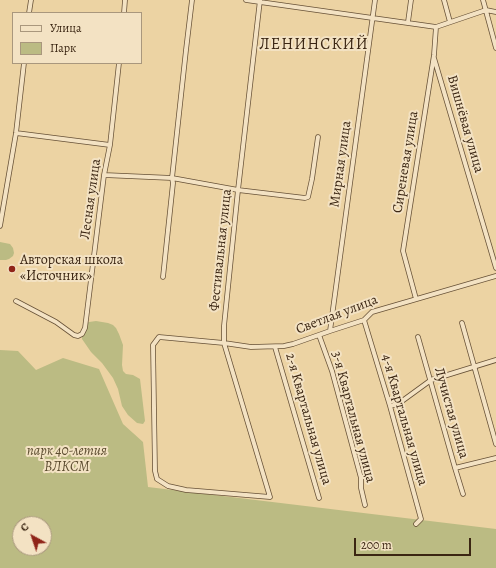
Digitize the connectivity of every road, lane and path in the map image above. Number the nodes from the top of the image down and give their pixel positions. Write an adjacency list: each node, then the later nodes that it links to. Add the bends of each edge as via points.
1 (31, 0): 11 (street)
2 (125, 0): 12 (street)
3 (192, 0): 26 (street)
4 (246, 0): 9 (street)
5 (374, 0): 14 (street, Мирная улица)
6 (410, 0): 15 (street)
7 (444, 0): 16 (street)
8 (483, 0): 10 (street)
9 (260, 1): 14 (street); 27 (street, Фестивальная улица)
10 (486, 10): 13 (street); 16 (street); 18 (street)
11 (29, 12)
12 (124, 12)
13 (496, 12)
14 (372, 17): 15 (street); 36 (street, Мирная улица)
15 (408, 22): 17 (street)
16 (450, 22): 17 (street)
17 (436, 26): 19 (street, Сиреневая улица)
18 (496, 48)
19 (434, 55): 29 (street, Вишнёвая улица); 32 (street, Сиреневая улица, via 403,251)
20 (24, 64): 22 (street)
21 (119, 64): 24 (street, Лесная улица)
22 (16, 132): 24 (street); 28 (street)
23 (318, 136): 27 (street, via 308,197)
24 (110, 145): 25 (street, Лесная улица)
25 (104, 175): 26 (street); 33 (street, Лесная улица, via 86,322 82,334 74,335 56,322)
26 (172, 178): 27 (street); 31 (street)
27 (238, 190): 39 (street, Фестивальная улица)
28 (0, 226)
29 (496, 268)
30 (496, 276): 32 (street, Светлая улица)
31 (163, 277)
32 (416, 300): 34 (street, Светлая улица, via 372,312)
33 (16, 301)
34 (364, 320): 36 (street, Светлая улица); 44 (street, 4-я Квартальная улица)
35 (462, 323): 42 (street)
36 (330, 331): 37 (street, Светлая улица)
37 (319, 335): 40 (street, Светлая улица, via 293,344); 51 (street, 3-я Квартальная улица, via 332,371 361,478)
38 (418, 337): 43 (street, Лучистая улица)
39 (224, 343): 40 (street, Светлая улица, via 251,347); 49 (street, Фестивальная улица); 49 (street, Светлая улица, via 159,337 153,345 155,471 158,479 168,486 186,490)
40 (276, 346): 50 (street, 2-я Квартальная улица)
41 (496, 360): 42 (street)
42 (474, 367): 43 (street); 45 (street)
43 (431, 380): 44 (street, via 398,404); 47 (street, Лучистая улица)
44 (390, 406): 52 (street, 4-я Квартальная улица, via 421,519)
45 (496, 444)
46 (496, 458): 47 (street)
47 (455, 468): 48 (street, Лучистая улица)
48 (463, 494)
49 (270, 497)
50 (319, 498)
51 (365, 505)
52 (416, 524)

